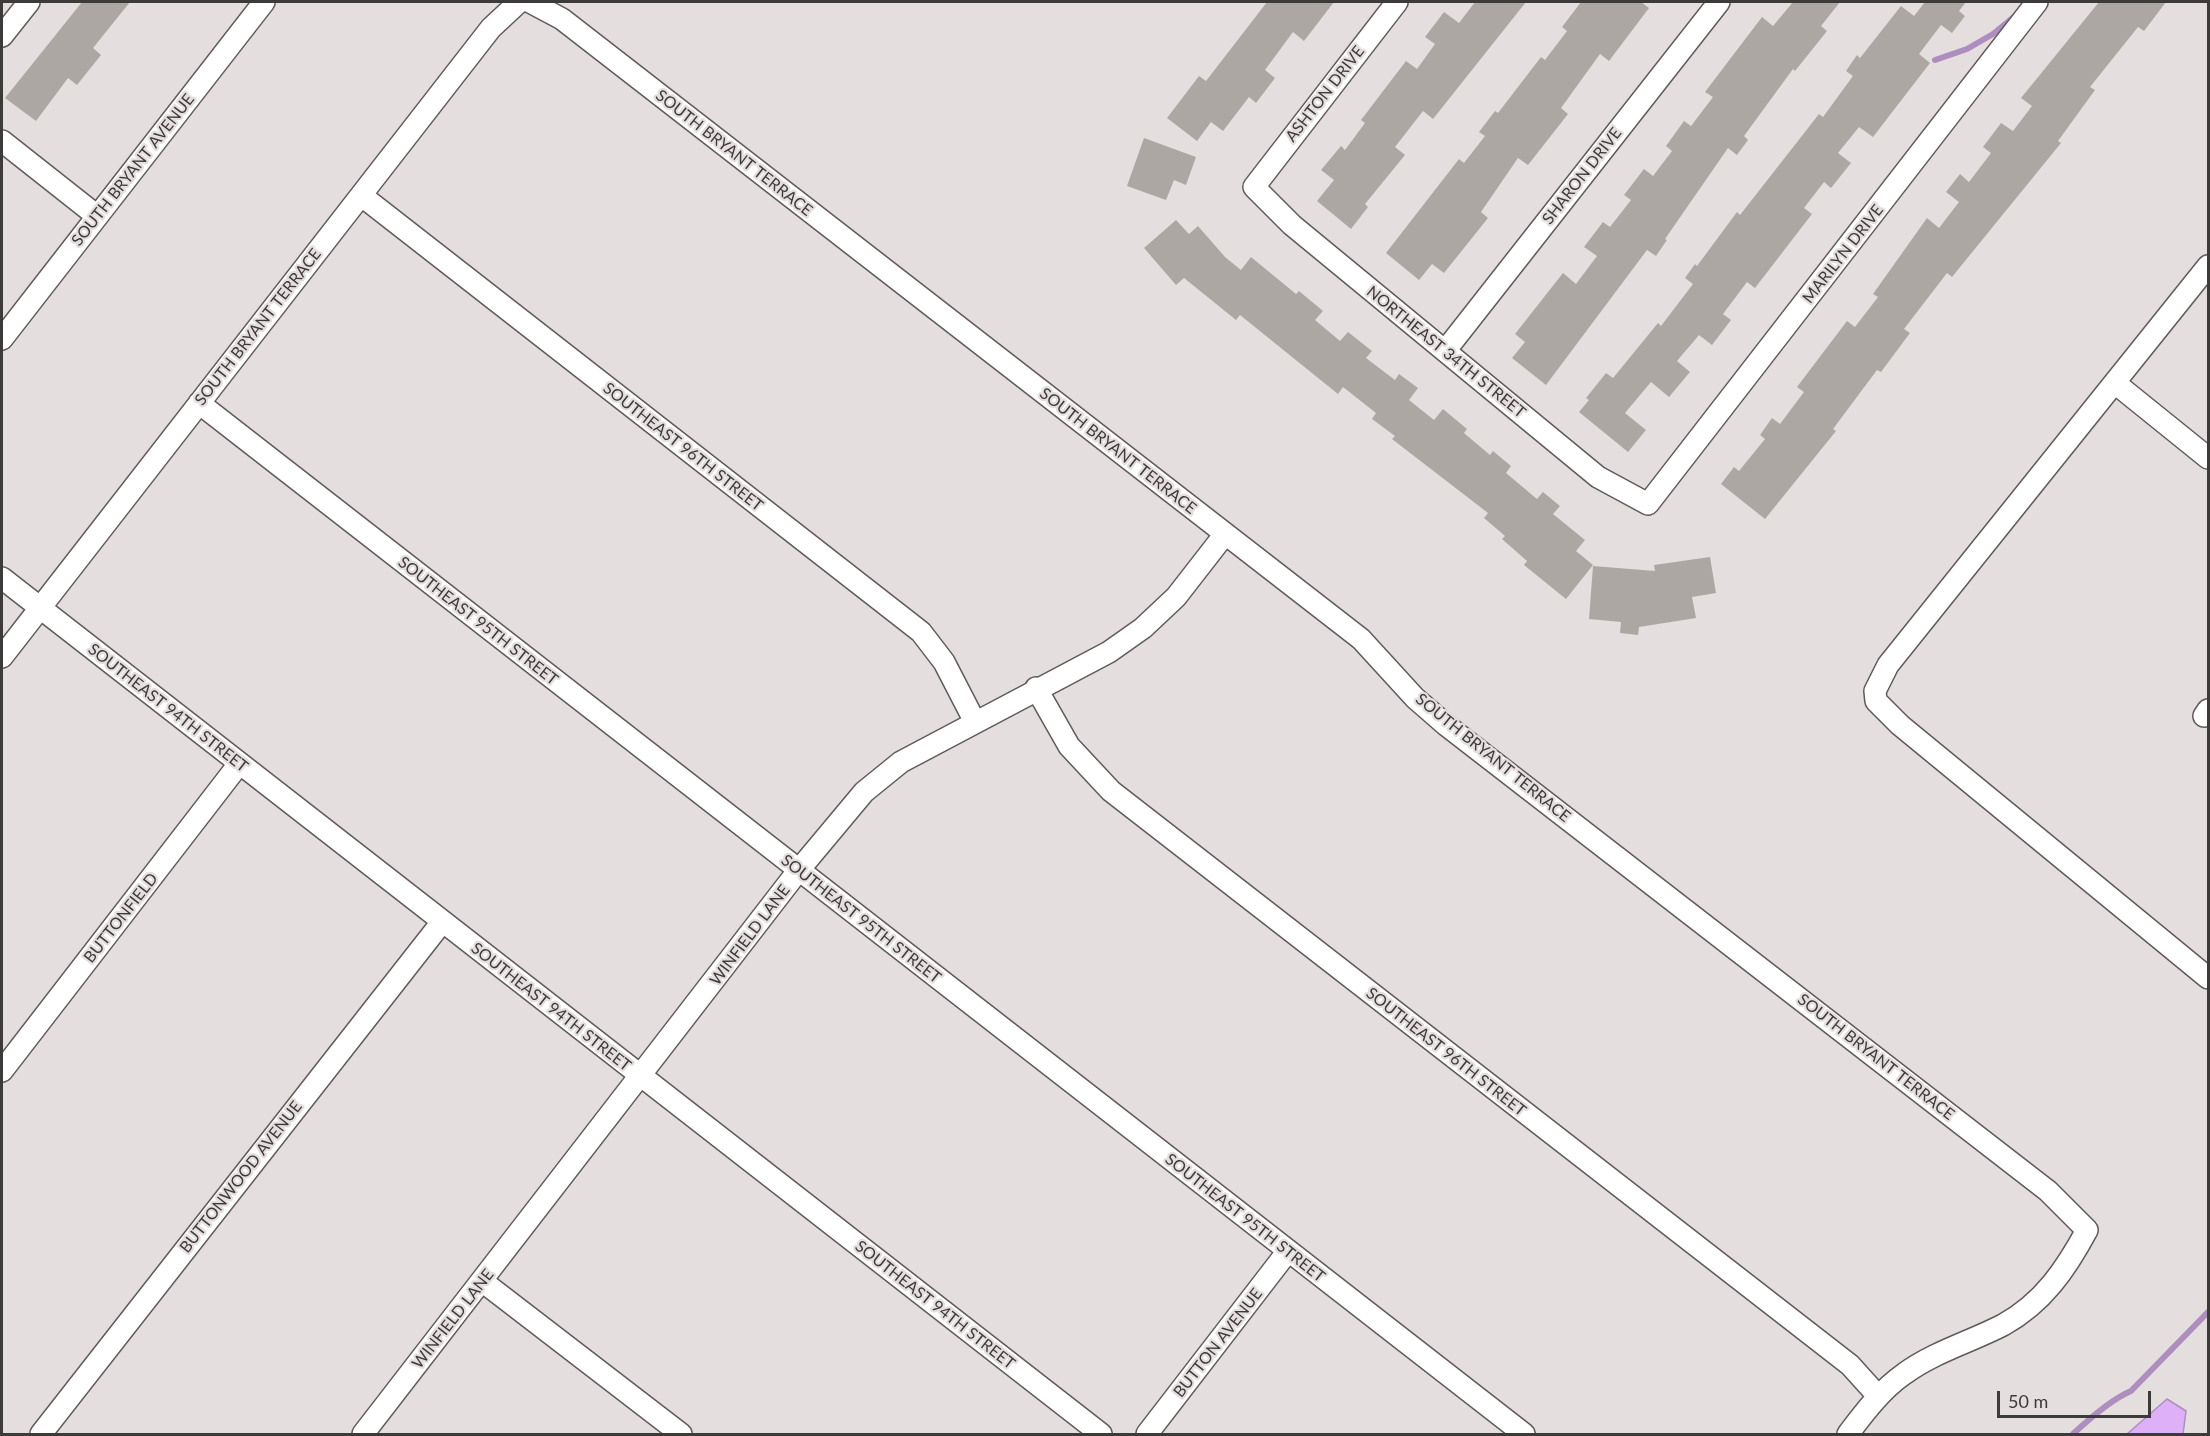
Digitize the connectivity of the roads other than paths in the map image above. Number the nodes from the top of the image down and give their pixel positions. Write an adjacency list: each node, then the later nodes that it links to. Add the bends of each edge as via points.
1 (29, 2): 8 (street)
2 (264, 2): 12 (street, SOUTH BRYANT AVENUE)
3 (519, 2): 11 (street, SOUTH BRYANT TERRACE, via 491,28)
4 (530, 2): 20 (street, SOUTH BRYANT TERRACE, via 562,19)
5 (1397, 2): 10 (street, ASHTON DRIVE)
6 (1719, 2): 15 (street, SHARON DRIVE)
7 (2037, 2): 19 (street, MARILYN DRIVE)
8 (2, 36)
9 (2, 141): 12 (street)
10 (1254, 187): 15 (street, NORTHEAST 34TH STREET, via 1292,225)
11 (362, 196): 17 (street, SOUTH BRYANT TERRACE); 25 (street, SOUTHEAST 96TH STREET, via 921,632 944,662)
12 (97, 216): 14 (street, SOUTH BRYANT AVENUE)
13 (2208, 266): 16 (street)
14 (2, 339)
15 (1445, 351): 19 (street, NORTHEAST 34TH STREET, via 1598,477)
16 (2115, 383): 18 (street); 29 (street, via 1888,665 1875,691 1875,702)
17 (199, 403): 22 (street, SOUTH BRYANT TERRACE); 27 (street, SOUTHEAST 95TH STREET)
18 (2208, 458)
19 (1648, 504)
20 (1225, 534): 24 (street, WINFIELD LANE, via 1176,597 1143,628 1109,651); 34 (street, SOUTH BRYANT TERRACE, via 1361,639 1415,698 1446,725 2048,1191 2087,1230 2067,1267 2026,1309 2004,1324 1920,1363)
21 (2, 578): 22 (street, SOUTHEAST 94TH STREET)
22 (40, 608): 23 (street, SOUTH BRYANT TERRACE); 26 (street, SOUTHEAST 94TH STREET)
23 (2, 657)
24 (1036, 688): 25 (street, WINFIELD LANE); 34 (street, SOUTHEAST 96TH STREET, via 1069,746 1111,791 1840,1358)
25 (975, 722): 27 (street, WINFIELD LANE, via 901,762 871,785)
26 (239, 764): 28 (street, SOUTHEAST 94TH STREET); 30 (street, BUTTONFIELD)
27 (798, 871): 31 (street, WINFIELD LANE); 32 (street, SOUTHEAST 95TH STREET)
28 (442, 921): 31 (street, SOUTHEAST 94TH STREET); 35 (street, BUTTONWOOD AVENUE)
29 (2208, 978)
30 (2, 1071)
31 (641, 1076): 33 (street, WINFIELD LANE); 38 (street, SOUTHEAST 94TH STREET)
32 (1288, 1251): 39 (street, BUTTON AVENUE); 40 (street, SOUTHEAST 95TH STREET)
33 (482, 1281): 36 (street, WINFIELD LANE); 37 (street)
34 (1878, 1396): 41 (street, SOUTH BRYANT TERRACE)
35 (41, 1434)
36 (363, 1434)
37 (681, 1434)
38 (1101, 1434)
39 (1147, 1434)
40 (1524, 1434)
41 (1848, 1434)

